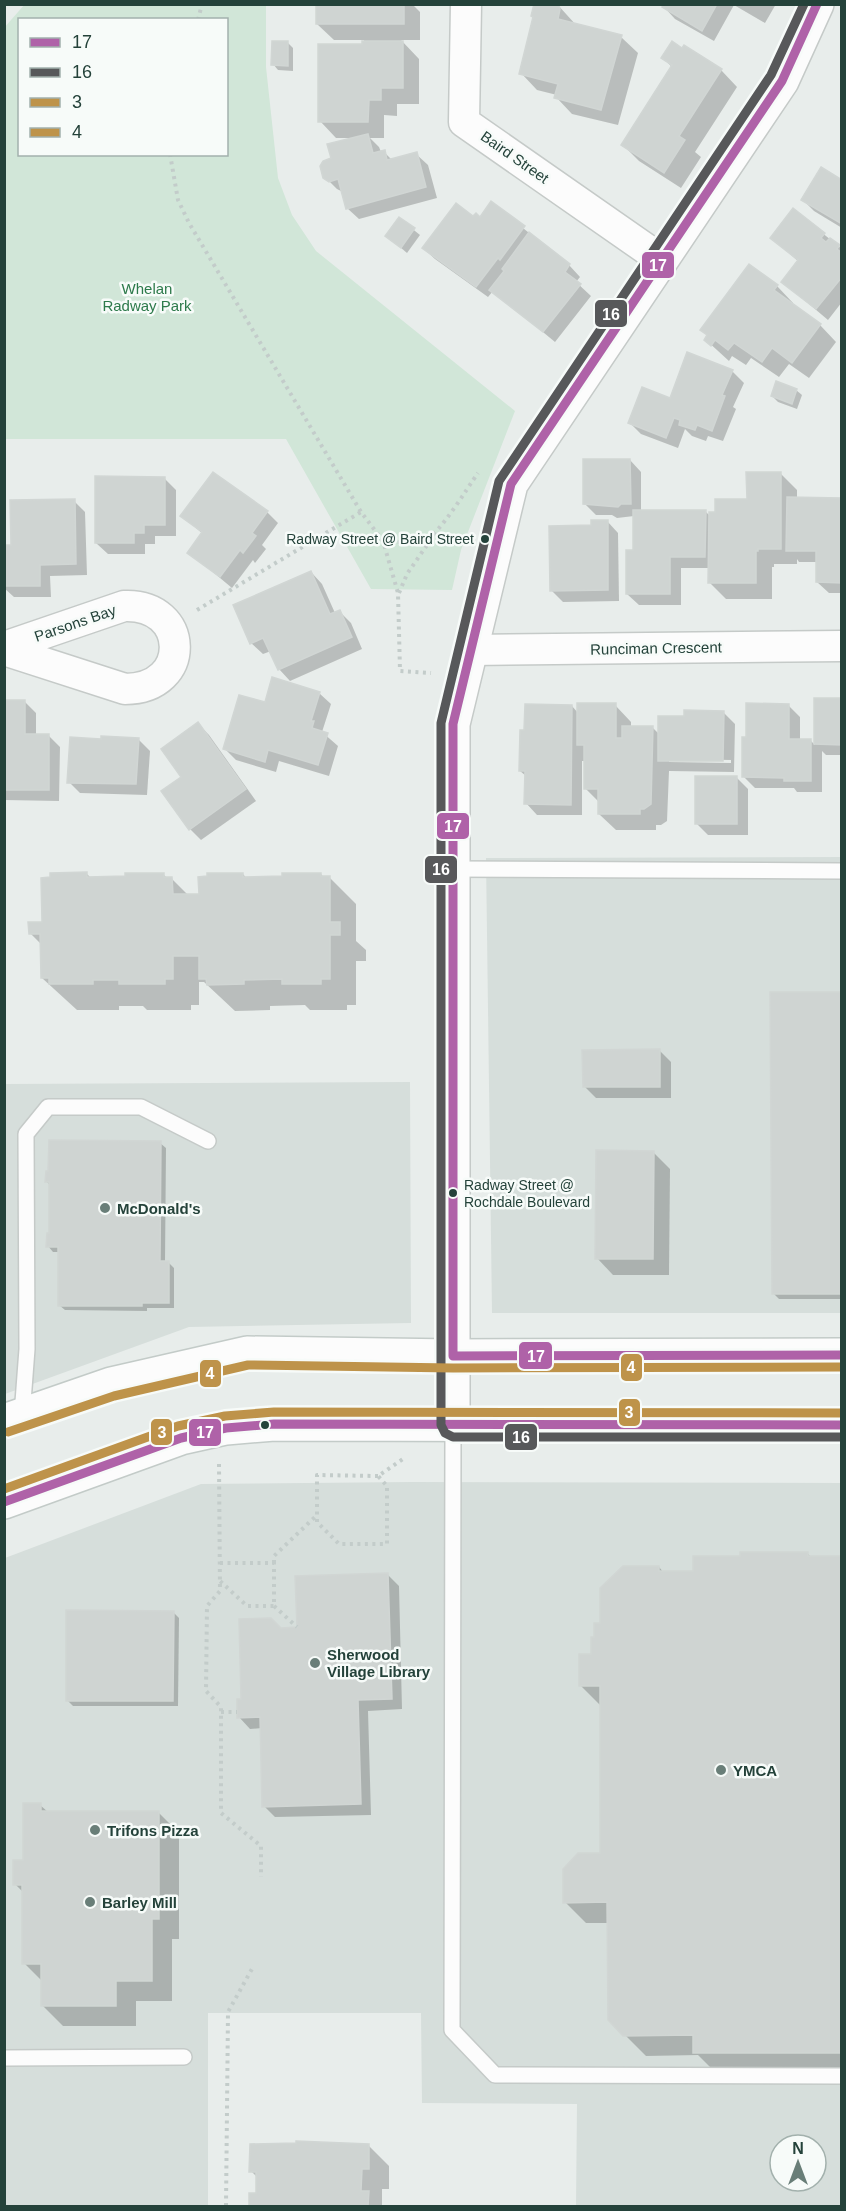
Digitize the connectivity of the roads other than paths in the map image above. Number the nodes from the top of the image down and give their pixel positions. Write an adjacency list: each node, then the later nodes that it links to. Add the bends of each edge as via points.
1 (466, 4): 3 (street, Baird Street, via 464,122)
2 (818, 4): 3 (main road, via 782,81)
3 (662, 260): 6 (main road, via 511,484)
4 (842, 646): 6 (street, Runciman Crescent)
5 (4, 649): 5 (street, Parsons Bay, via 125,689 140,689 165,675 175,647 164,620 139,605 124,606)
6 (468, 662): 7 (main road, via 453,724)
7 (452, 869): 8 (lane); 11 (main road)
8 (842, 871)
9 (208, 1141): 12 (lane, via 141,1107 48,1107 26,1134 27,1349)
10 (842, 1355): 11 (main road)
11 (453, 1356): 12 (main road, via 247,1353 111,1384); 13 (main road)
12 (13, 1418)
13 (453, 1425): 14 (main road); 15 (main road, via 274,1424 218,1430 181,1438); 18 (lane, via 452,2030 495,2075)
14 (842, 1425)
15 (4, 1502)
16 (184, 2056): 17 (lane)
17 (4, 2058)
18 (842, 2076)

